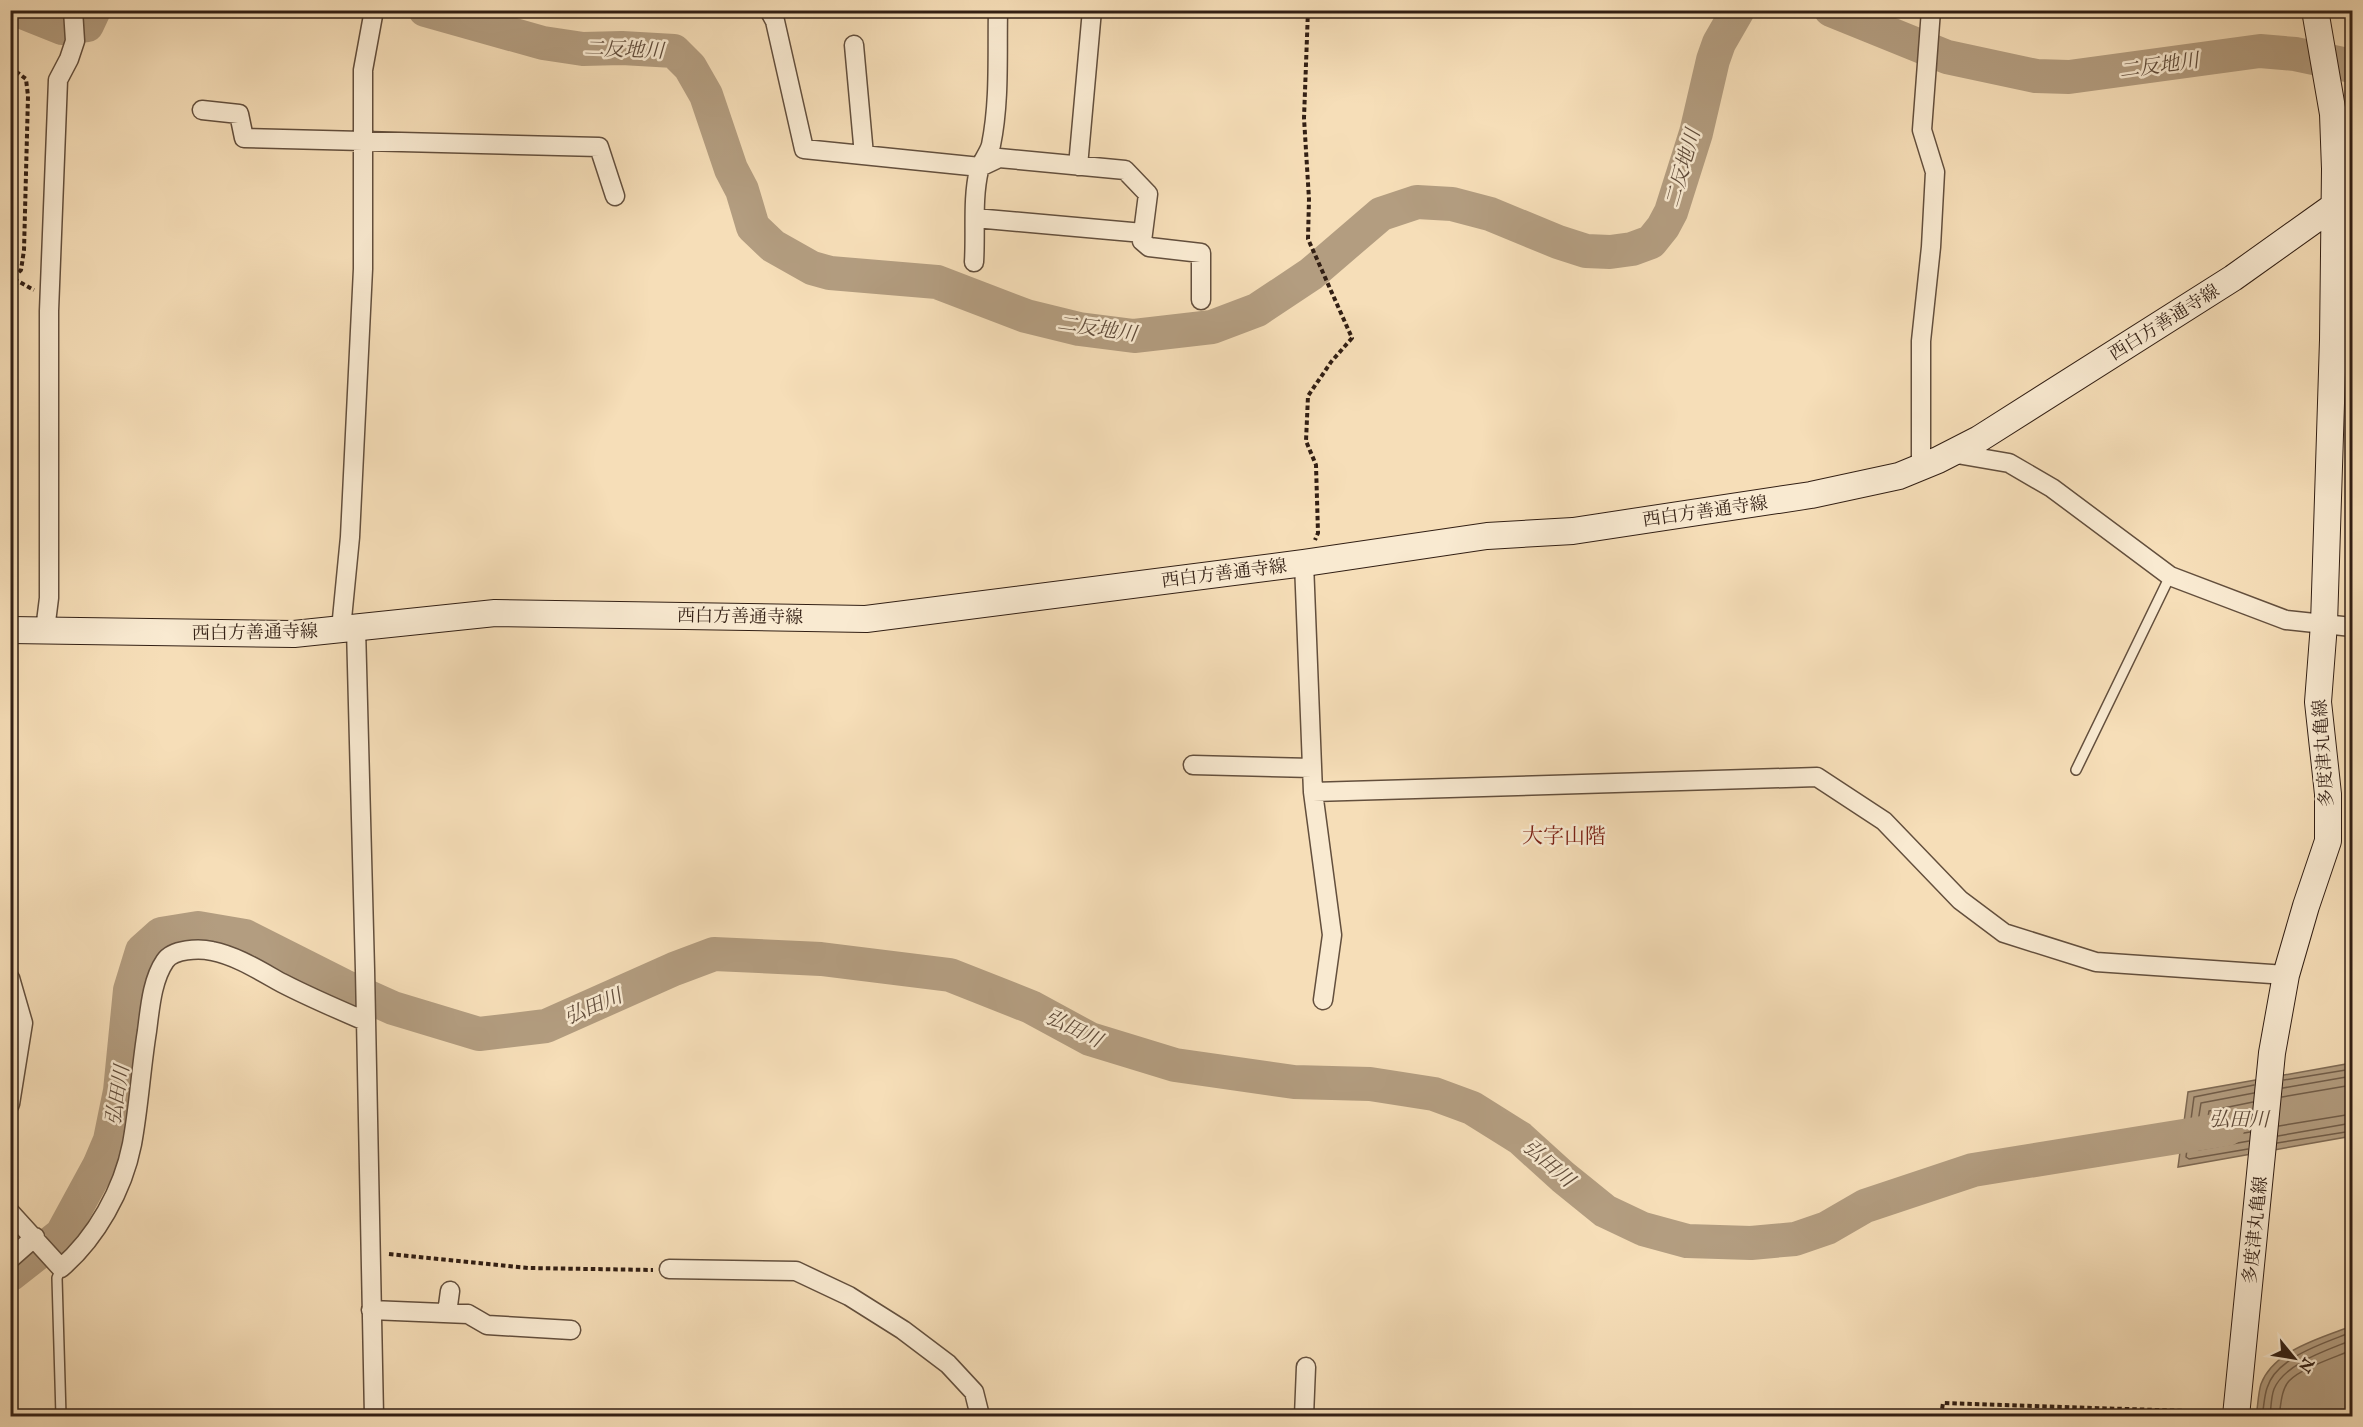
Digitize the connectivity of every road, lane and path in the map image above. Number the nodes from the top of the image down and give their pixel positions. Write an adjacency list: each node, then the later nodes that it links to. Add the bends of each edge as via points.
1 (769, 10): 13 (street, via 775,21 804,149)
2 (998, 10): 15 (street, via 991,147)
3 (1092, 10): 14 (street)
4 (1308, 10): 25 (path, via 1304,118 1308,239 1352,338 1308,396 1306,441 1316,465 1318,533)
5 (374, 13): 12 (street, via 363,70)
6 (73, 14): 31 (street, via 75,41 58,80 49,311 49,598)
7 (1930, 19): 24 (street, via 1923,130 1935,172 1921,341)
8 (2317, 20): 17 (main road, 多度津丸亀線)
9 (854, 45): 13 (street)
10 (10, 67): 21 (path, via 26,79 28,96 24,250 21,270)
11 (202, 110): 12 (street, via 238,114 244,138)
12 (363, 141): 16 (street, via 598,147); 29 (street, via 363,269)
13 (864, 155): 15 (street)
14 (1078, 166): 15 (street, via 999,158); 19 (street, via 1125,171 1148,194)
15 (980, 167): 18 (street)
16 (615, 196)
17 (2343, 201): 23 (main road, 西白方善通寺線, via 2233,278); 27 (main road, 多度津丸亀線, via 2333,340)
18 (975, 218): 19 (street); 20 (street)
19 (1143, 233): 22 (street, via 1142,241 1149,247 1201,253)
20 (974, 262)
21 (10, 281)
22 (1201, 300)
23 (1951, 453): 24 (main road, 西白方善通寺線); 26 (street, via 2009,463 2052,488)
24 (1921, 467): 25 (main road, 西白方善通寺線, via 1899,476 1811,495 1574,531 1487,536)
25 (1304, 563): 29 (main road, 西白方善通寺線, via 866,619 495,613); 33 (street)
26 (2170, 576): 27 (street, via 2286,620); 34 (lane)
27 (2324, 624): 28 (street); 36 (main road, 多度津丸亀線, via 2318,702 2328,794 2328,841)
28 (2352, 627)
29 (348, 628): 31 (main road, 西白方善通寺線, via 294,634); 39 (street)
30 (10, 630): 31 (main road, 西白方善通寺線)
31 (45, 630)
32 (1192, 765): 33 (street)
33 (1312, 768): 35 (street)
34 (2076, 770)
35 (1313, 792): 36 (street, via 1817,777 1884,821 1960,900 2004,933 2096,962); 38 (street, via 1332,935)
36 (2286, 975): 52 (main road, 多度津丸亀線, via 2272,1053)
37 (10, 978): 40 (street, via 23,1023)
38 (1323, 1000)
39 (365, 1019): 43 (street); 45 (street, via 210,950 182,951 166,958 151,1006 131,1146 119,1185 80,1252)
40 (10, 1104)
41 (10, 1212): 42 (street)
42 (35, 1237): 44 (street); 45 (street)
43 (370, 1252): 46 (path, via 528,1268); 48 (street)
44 (10, 1259)
45 (61, 1268): 53 (lane, via 57,1278)
46 (669, 1269): 55 (street, via 796,1271 849,1296 948,1364 974,1392)
47 (450, 1291): 49 (street)
48 (371, 1310): 49 (street); 54 (street)
49 (447, 1313): 50 (street, via 468,1314 487,1333)
50 (571, 1330)
51 (1306, 1367): 56 (street)
52 (2236, 1414): 57 (path, via 1943,1403)
53 (61, 1416)
54 (374, 1416)
55 (980, 1416)
56 (1304, 1416)
57 (1941, 1416)

